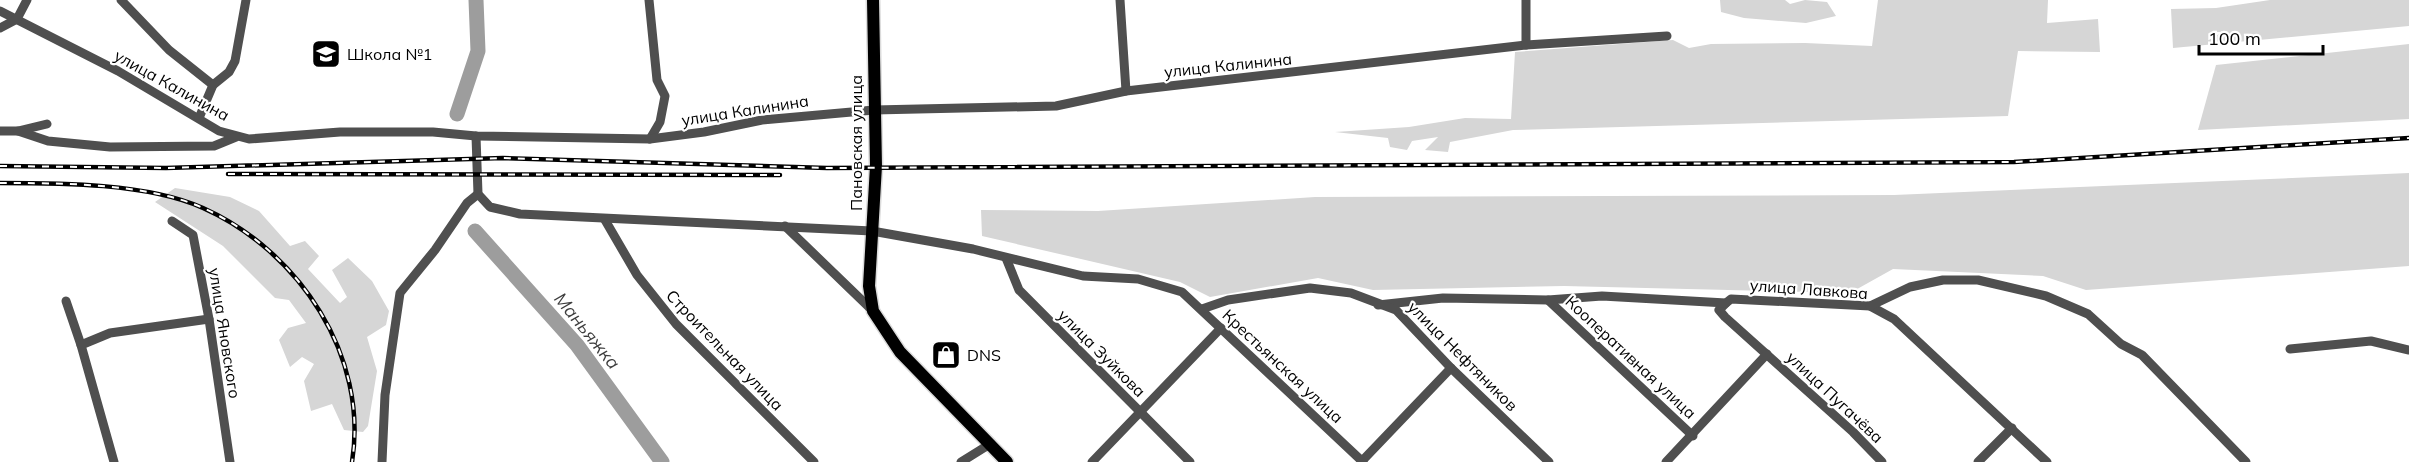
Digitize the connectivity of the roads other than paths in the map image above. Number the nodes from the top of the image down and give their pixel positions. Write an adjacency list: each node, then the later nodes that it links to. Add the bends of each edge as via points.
1 (27, 0): 9 (street)
2 (121, 0): 13 (street, via 169,50)
3 (246, 0): 13 (street, via 235,61 229,72)
4 (649, 0): 22 (street, via 657,80 665,96 660,122)
5 (873, 0): 15 (main road, Пановская улица)
6 (1120, 0): 14 (street)
7 (1526, 0): 12 (street)
8 (0, 11): 9 (street, улица Калинина)
9 (17, 19): 10 (street); 16 (street, улица Калинина)
10 (0, 28)
11 (1667, 36): 12 (street, улица Калинина)
12 (1526, 45): 14 (street, улица Калинина)
13 (213, 85): 16 (street)
14 (1126, 91): 15 (street, улица Калинина, via 1056,106)
15 (874, 110): 22 (street, улица Калинина, via 762,120); 27 (main road, Пановская улица)
16 (199, 118): 20 (street, улица Калинина)
17 (46, 124): 19 (street)
18 (0, 131): 19 (street)
19 (18, 131): 20 (street, via 48,141 110,147 214,146)
20 (236, 136): 21 (street, улица Калинина, via 249,139 340,132 422,132)
21 (476, 136): 22 (street, улица Калинина); 23 (street)
22 (650, 139)
23 (478, 194): 24 (street, via 490,207 520,214); 50 (street, via 467,203 400,293 385,395)
24 (605, 220): 26 (street, via 648,218); 47 (street, Строительная улица, via 637,275 676,324)
25 (172, 221): 36 (street, улица Яновского, via 193,236)
26 (785, 226): 27 (street); 35 (street)
27 (872, 231): 28 (street); 35 (main road, Пановская улица, via 869,286)
28 (1006, 258): 34 (street, Крестьянская улица, via 1083,276 1138,279 1182,292); 43 (street, улица Зуйкова, via 1019,290)
29 (1548, 300): 31 (street, улица Лавкова, via 1602,296); 32 (street, улица Лавкова, via 1443,298); 45 (street, Кооперативная улица)
30 (66, 301): 38 (street)
31 (1726, 303): 33 (street, улица Лавкова, via 1731,299); 41 (street, улица Пугачёва, via 1719,310)
32 (1378, 305): 34 (street, улица Нефтяников, via 1351,293 1310,288 1228,300); 42 (street, улица Нефтяников, via 1396,310)
33 (1870, 306): 44 (street, улица Лавкова, via 1894,318); 61 (street, via 1910,287 1943,280 1978,280 2046,296 2088,314 2121,344 2142,355)
34 (1202, 309): 37 (street, Крестьянская улица)
35 (873, 311): 46 (main road, via 900,352)
36 (209, 319): 38 (street, via 110,333); 49 (street, улица Яновского)
37 (1221, 328): 43 (street); 55 (street, Крестьянская улица)
38 (81, 345): 48 (street)
39 (2290, 349): 40 (street, via 2371,341)
40 (2409, 350)
41 (1767, 354): 45 (street); 58 (street, улица Пугачёва)
42 (1451, 368): 55 (street); 56 (street, улица Нефтяников)
43 (1141, 413): 53 (street); 54 (street, улица Зуйкова)
44 (2012, 428): 59 (street); 60 (street, улица Лавкова)
45 (1693, 436): 57 (street)
46 (990, 444): 51 (street); 52 (main road)
47 (810, 461)
48 (114, 462)
49 (230, 462)
50 (382, 462)
51 (961, 462)
52 (1007, 462)
53 (1092, 462)
54 (1190, 462)
55 (1362, 462)
56 (1549, 462)
57 (1666, 462)
58 (1882, 462)
59 (1978, 462)
60 (2046, 462)
61 (2246, 462)

